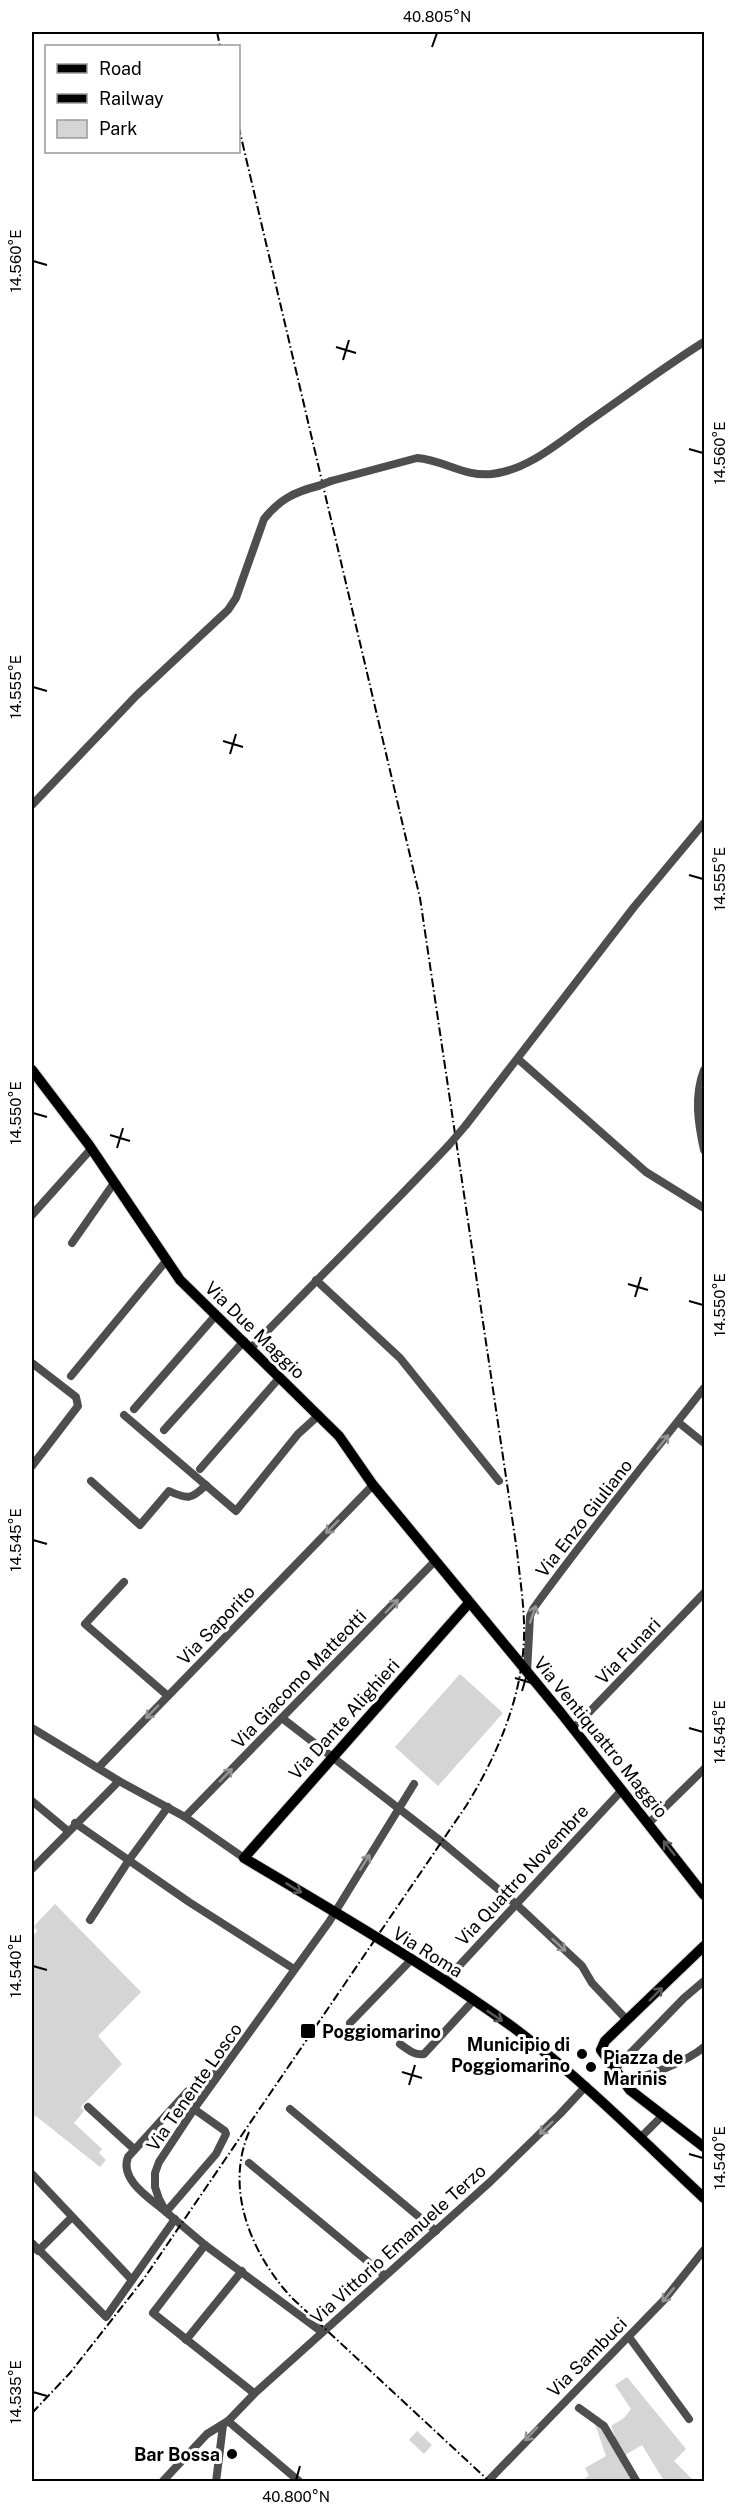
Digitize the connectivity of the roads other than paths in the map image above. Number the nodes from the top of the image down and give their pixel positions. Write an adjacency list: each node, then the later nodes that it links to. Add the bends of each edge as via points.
1 (705, 342): 2 (street, bridge, via 512,470 471,474 431,459 417,458 291,494 264,519 236,598 228,610 136,696)
2 (32, 805)
3 (705, 823): 4 (street, via 634,907)
4 (518, 1059): 10 (street, via 646,1172); 14 (street, bridge, via 448,1146)
5 (32, 1070): 7 (main road, Via Due Maggio)
6 (705, 1070): 8 (street, via 697,1093)
7 (91, 1149): 9 (main road, Via Due Maggio); 11 (street)
8 (705, 1150)
9 (114, 1183): 12 (street); 13 (main road, Via Due Maggio)
10 (705, 1208)
11 (32, 1215)
12 (72, 1243)
13 (166, 1261): 15 (main road, Via Due Maggio); 18 (street)
14 (316, 1280): 16 (street); 30 (street, via 400,1358)
15 (216, 1315): 16 (main road, Via Due Maggio); 21 (street)
16 (247, 1345): 19 (main road, Via Due Maggio); 25 (street)
17 (32, 1363): 27 (street, via 76,1397 78,1406)
18 (71, 1376)
19 (280, 1377): 23 (main road, Via Due Maggio); 28 (street)
20 (705, 1388): 24 (street, Via Enzo Giuliano)
21 (134, 1409)
22 (124, 1415): 31 (street)
23 (319, 1415): 31 (street, via 298,1434 236,1511); 32 (main road, Via Due Maggio, via 339,1436)
24 (678, 1422): 26 (street); 37 (street, Via Enzo Giuliano, one-way to 24, via 533,1610 578,1546)
25 (164, 1430)
26 (705, 1443)
27 (32, 1466)
28 (200, 1468)
29 (91, 1481): 31 (street, via 140,1525 169,1491 190,1497)
30 (499, 1481)
31 (206, 1485)
32 (373, 1485): 33 (main road, Via Due Maggio); 38 (street, Via Saporito, one-way to 38)
33 (435, 1561): 36 (main road, Via Due Maggio); 39 (street, Via Giacomo Matteotti, one-way to 33)
34 (124, 1582): 38 (street, via 85,1624)
35 (705, 1593): 41 (street, Via Funari)
36 (469, 1603): 37 (main road, Via Ventiquattro Maggio); 42 (main road, Via Dante Alighieri)
37 (527, 1672): 41 (main road, Via Ventiquattro Maggio)
38 (168, 1696): 43 (street, Via Saporito, one-way to 43)
39 (282, 1718): 42 (street); 51 (street, Via Giacomo Matteotti, one-way to 39)
40 (32, 1728): 43 (street)
41 (573, 1729): 47 (main road, Via Ventiquattro Maggio)
42 (331, 1758): 50 (street); 55 (main road, Via Dante Alighieri)
43 (98, 1768): 45 (street)
44 (705, 1769): 53 (street)
45 (118, 1781): 49 (street); 52 (street)
46 (414, 1784): 50 (street, Via Tenente Losco)
47 (622, 1790): 53 (main road, Via Ventiquattro Maggio); 59 (street, Via Quattro Novembre)
48 (32, 1801): 54 (street)
49 (168, 1807): 51 (street); 56 (street)
50 (398, 1808): 59 (street); 60 (street, Via Tenente Losco, one-way to 50)
51 (185, 1817): 55 (street)
52 (75, 1823): 54 (street); 56 (street)
53 (649, 1823): 58 (main road, Via Ventiquattro Maggio, one-way to 53)
54 (68, 1831): 57 (street)
55 (244, 1858): 60 (main road, Via Roma, one-way to 60)
56 (129, 1860): 61 (street); 64 (street)
57 (33, 1863)
58 (705, 1895)
59 (517, 1905): 65 (street, Via Quattro Novembre); 68 (street, one-way to 68, via 582,1966 592,1983)
60 (335, 1912): 63 (main road, Via Roma); 64 (street, Via Tenente Losco)
61 (90, 1920)
62 (705, 1946): 68 (main road, one-way to 62)
63 (411, 1960): 65 (main road, Via Roma); 69 (street)
64 (294, 1969): 72 (street, Via Tenente Losco)
65 (445, 1981): 67 (main road, Via Roma)
66 (705, 1981): 73 (street)
67 (473, 2001): 70 (street, via 424,2054 411,2052); 75 (main road, Via Roma, one-way to 75)
68 (627, 2020): 73 (main road, via 601,2050)
69 (350, 2023)
70 (400, 2044)
71 (705, 2047): 74 (street, via 692,2058)
72 (225, 2067): 77 (street, Via Tenente Losco); 82 (street, via 188,2091)
73 (615, 2069): 74 (main road)
74 (624, 2080): 79 (main road, via 630,2090)
75 (586, 2086): 80 (main road, Via Roma); 89 (street, Via Vittorio Emanuele Terzo, one-way to 89)
76 (88, 2106): 82 (street)
77 (194, 2109): 86 (street, Via Tenente Losco, via 155,2173 157,2193); 86 (street, via 226,2134 209,2163)
78 (290, 2109): 89 (street)
79 (663, 2115): 80 (street); 81 (main road)
80 (640, 2139): 85 (main road, Via Roma)
81 (705, 2147)
82 (134, 2149): 86 (street, via 126,2162 130,2177)
83 (249, 2163): 95 (street)
84 (32, 2174): 87 (street)
85 (705, 2198)
86 (166, 2212): 88 (street)
87 (72, 2217): 93 (street); 96 (street)
88 (175, 2219): 91 (street); 96 (street)
89 (436, 2231): 95 (street, Via Vittorio Emanuele Terzo)
90 (32, 2243): 93 (street)
91 (205, 2245): 94 (street); 99 (street, via 153,2313)
92 (705, 2250): 98 (street, Via Sambuci, one-way to 98)
93 (38, 2251): 96 (street, via 106,2317)
94 (242, 2271): 97 (street); 99 (street)
95 (384, 2275): 97 (street, Via Vittorio Emanuele Terzo)
96 (132, 2280)
97 (322, 2332): 100 (street, Via Vittorio Emanuele Terzo)
98 (628, 2337): 102 (street); 107 (street, Via Sambuci, one-way to 107)
99 (186, 2340): 100 (street)
100 (254, 2393): 103 (street, Via Vittorio Emanuele Terzo)
101 (579, 2408): 108 (street, via 604,2426)
102 (689, 2419)
103 (225, 2423): 104 (street, Via Vittorio Emanuele Terzo, via 207,2434); 105 (street); 106 (street)
104 (162, 2481)
105 (216, 2481)
106 (300, 2481)
107 (487, 2481)
108 (638, 2481)

